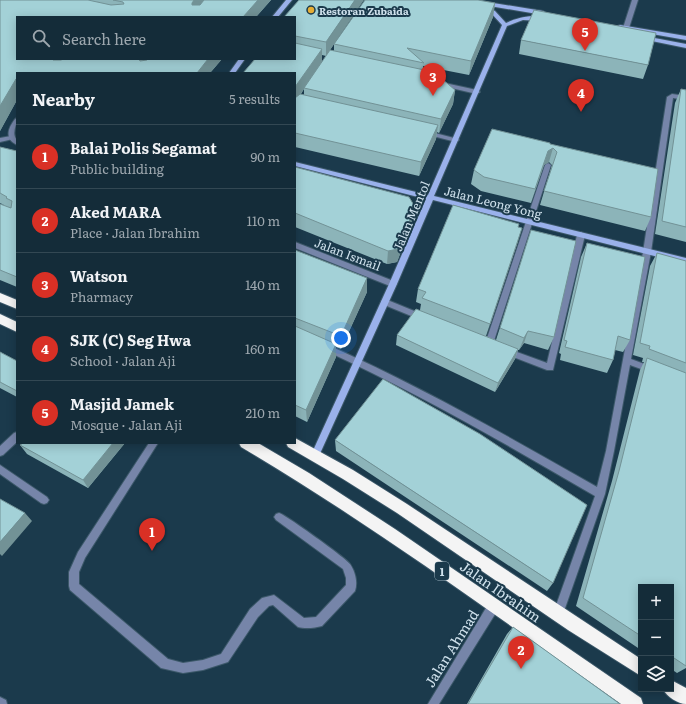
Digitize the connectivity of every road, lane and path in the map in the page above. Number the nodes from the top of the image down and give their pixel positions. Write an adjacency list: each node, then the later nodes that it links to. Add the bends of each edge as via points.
1 (289, 0): 5 (main road)
2 (467, 0): 4 (main road); 7 (main road, via 494,12)
3 (635, 0): 9 (street)
4 (551, 14)
5 (276, 16)
6 (548, 20): 7 (main road, via 524,17)
7 (505, 25): 16 (main road, Jalan Mentol)
8 (611, 25): 9 (main road)
9 (626, 28): 11 (main road)
10 (639, 37): 12 (main road)
11 (686, 38)
12 (686, 46)
13 (241, 60): 14 (main road)
14 (233, 72)
15 (432, 83): 16 (street)
16 (477, 92): 22 (main road, Jalan Mentol)
17 (686, 98): 30 (street, via 670,97)
18 (16, 121): 20 (street)
19 (418, 131): 22 (street)
20 (11, 138): 21 (street); 23 (street)
21 (0, 140)
22 (456, 140): 26 (main road, Jalan Mentol)
23 (16, 142)
24 (296, 164): 26 (main road, Jalan Leong Yong)
25 (548, 165): 27 (street)
26 (430, 198): 27 (main road, Jalan Leong Yong); 32 (main road, Jalan Mentol)
27 (529, 222): 28 (main road, Jalan Leong Yong); 28 (street, via 486,343 550,368)
28 (581, 235): 30 (main road, Jalan Leong Yong)
29 (296, 245): 32 (street, Jalan Ismail)
30 (647, 252): 31 (main road, Jalan Leong Yong); 40 (street)
31 (686, 261)
32 (393, 284): 34 (main road, Jalan Mentol)
33 (0, 297): 35 (highway)
34 (385, 302): 37 (street); 41 (main road, Jalan Mentol)
35 (16, 305)
36 (0, 319): 38 (highway)
37 (426, 319)
38 (16, 327)
39 (316, 343): 41 (street)
40 (626, 360): 42 (street); 50 (street)
41 (357, 361): 48 (main road, Jalan Mentol); 50 (street, via 470,419)
42 (659, 373)
43 (16, 437): 47 (street)
44 (153, 444): 52 (street, via 81,555 74,572 74,586 166,664 183,668 224,658 254,613 266,602 274,600 302,623 318,622 351,587 351,578 346,566)
45 (248, 444): 53 (highway, Jalan Ibrahim / 1, via 310,481 390,534)
46 (295, 444): 48 (highway, Jalan Ibrahim)
47 (0, 452)
48 (315, 455): 54 (highway, Jalan Ibrahim, via 426,524)
49 (0, 469): 51 (street)
50 (600, 494): 54 (street)
51 (44, 500)
52 (279, 517)
53 (493, 607): 58 (street, Jalan Ahmad); 59 (highway, Jalan Ibrahim / 1)
54 (558, 614): 55 (highway, Jalan Ibrahim)
55 (638, 666)
56 (674, 690): 57 (highway)
57 (686, 698)
58 (433, 704)
59 (635, 704)

